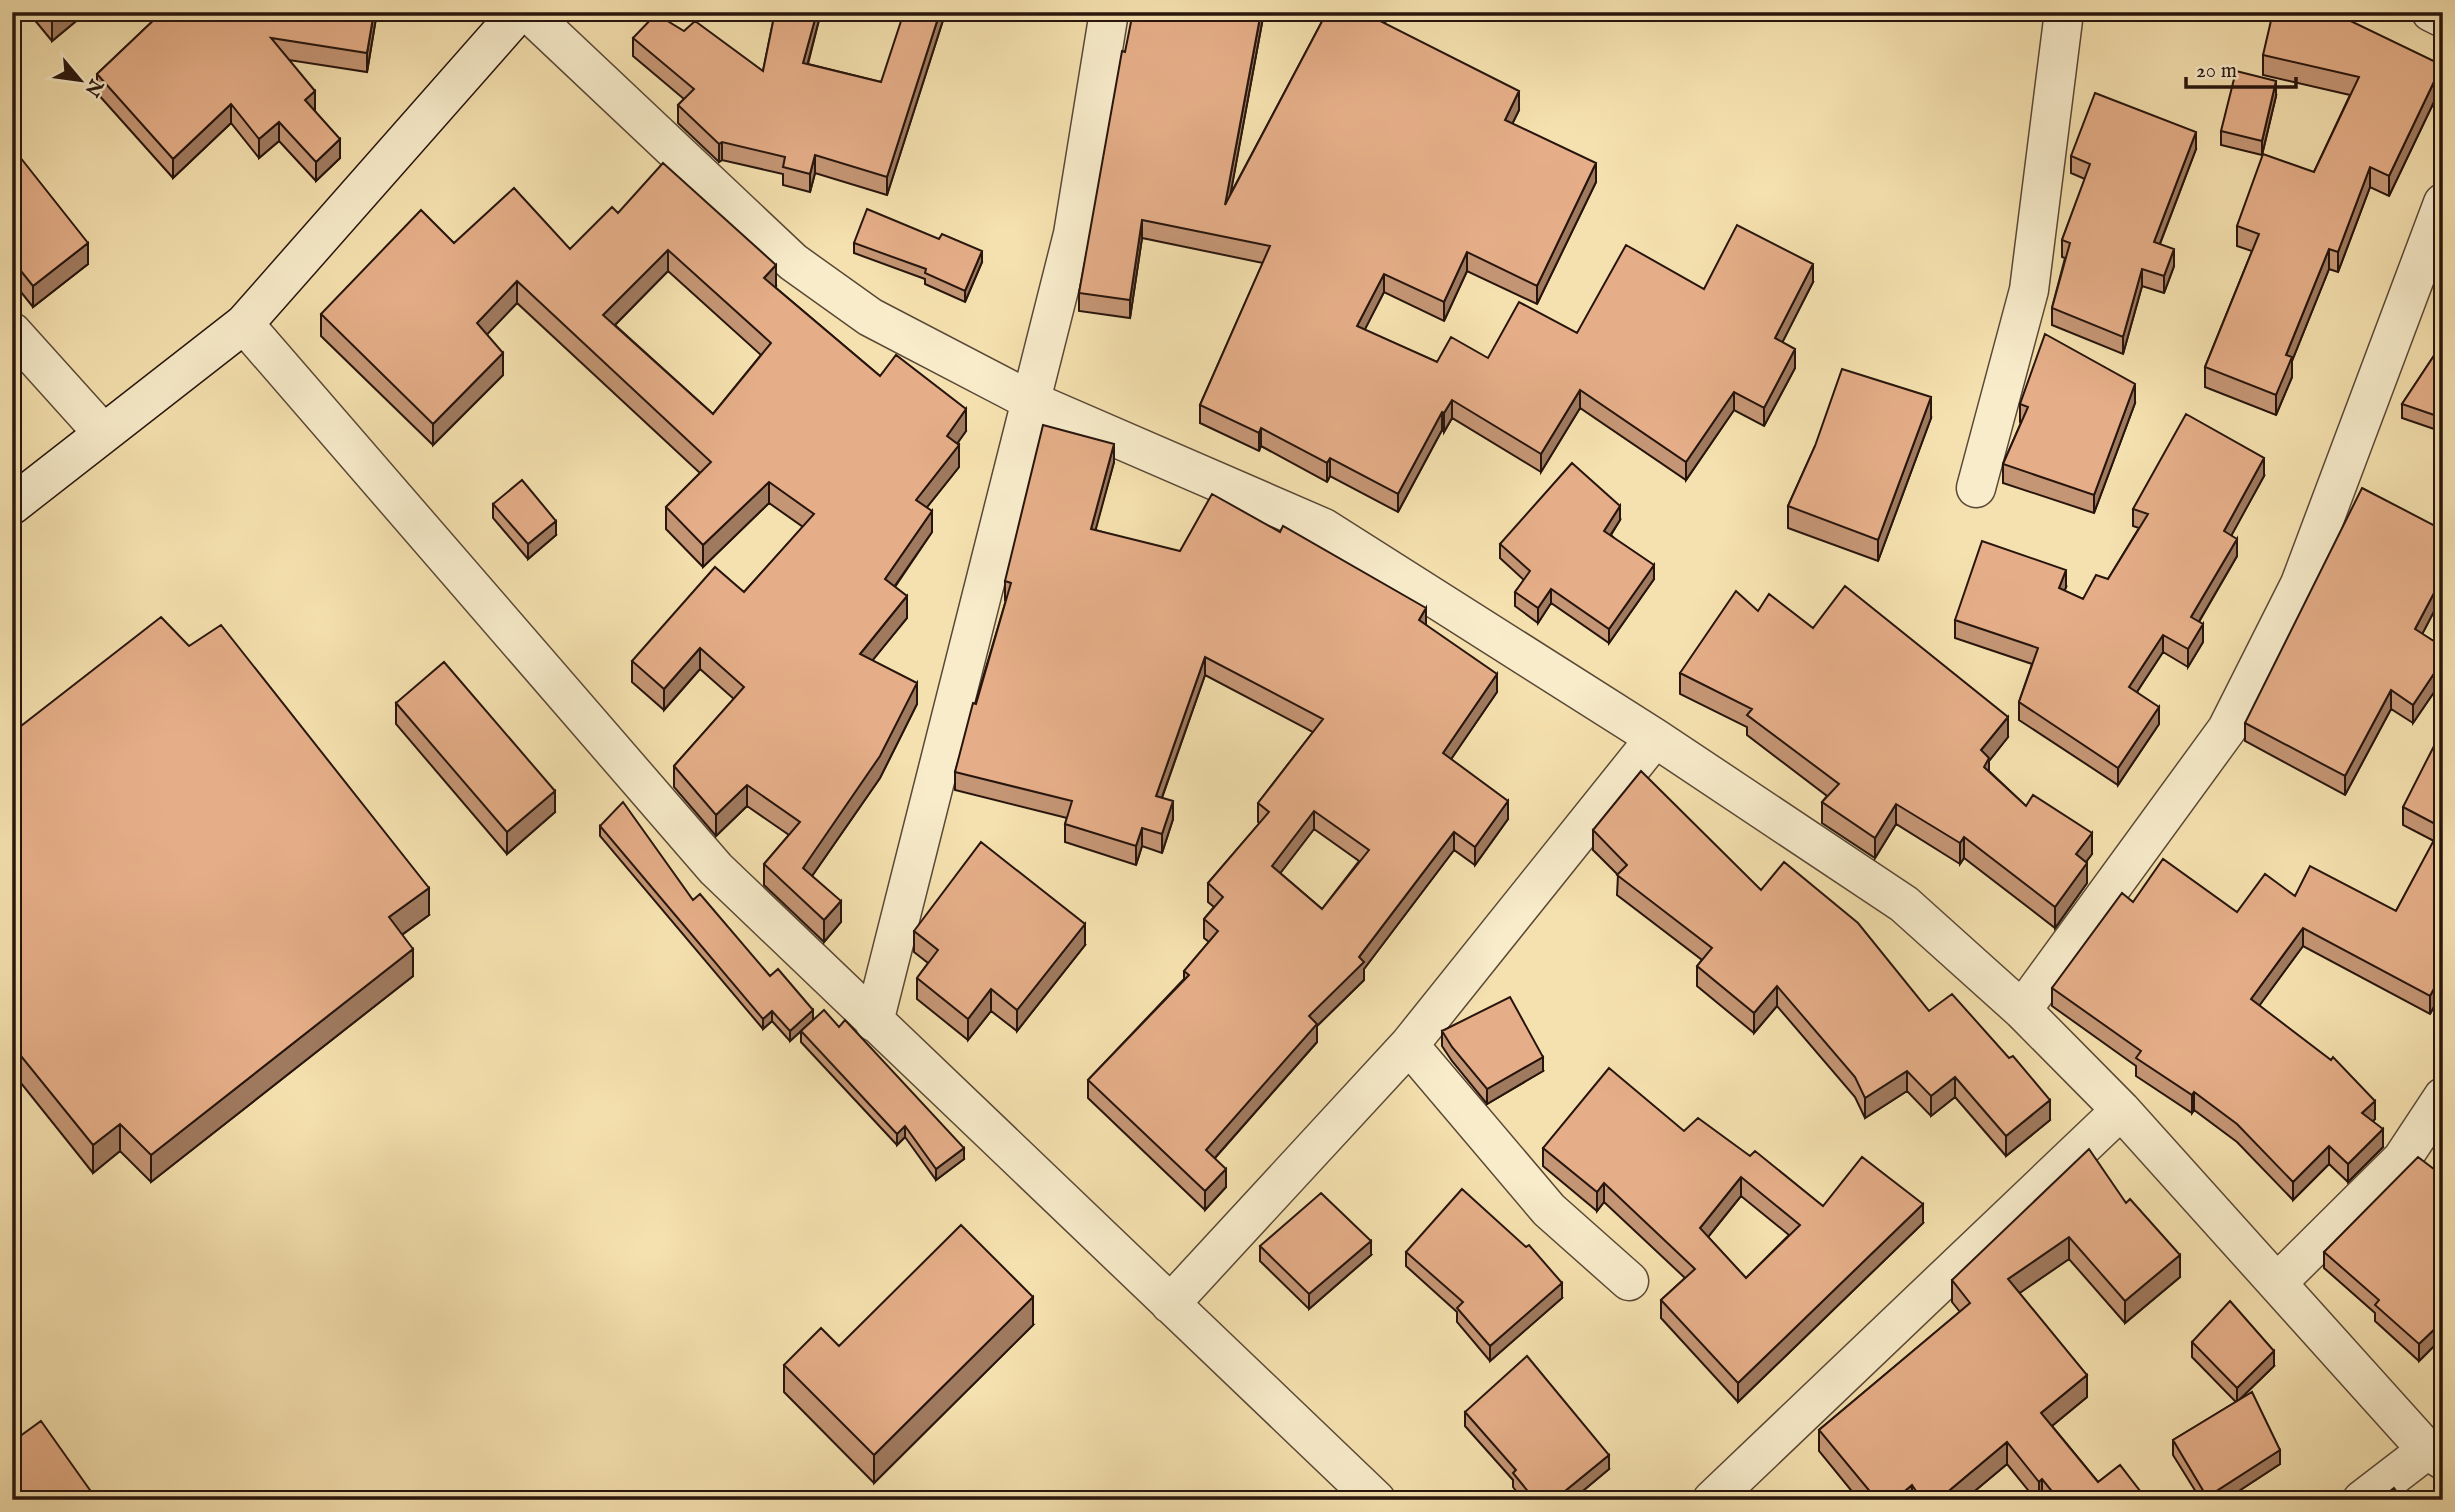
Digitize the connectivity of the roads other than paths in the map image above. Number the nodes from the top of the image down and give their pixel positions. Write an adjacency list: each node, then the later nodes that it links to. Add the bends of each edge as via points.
1 (519, 12): 8 (street)
2 (528, 12): 10 (street, via 793,262 870,317)
3 (1110, 12): 10 (street, via 1073,234)
4 (2064, 12): 12 (street, via 2029,290)
5 (2431, 12): 6 (street)
6 (2443, 18)
7 (2443, 202): 15 (street, via 2300,584 2227,729)
8 (244, 324): 11 (street); 16 (street, via 716,869)
9 (12, 332): 11 (street)
10 (1031, 401): 14 (street, via 1324,528); 16 (street)
11 (103, 433): 13 (street)
12 (1976, 488)
13 (12, 505)
14 (1655, 738): 15 (street, via 1904,904); 17 (street)
15 (2022, 1010): 19 (street)
16 (874, 1022): 22 (street)
17 (1409, 1045): 20 (street, via 1549,1210); 22 (street)
18 (2443, 1097): 21 (street, via 2402,1158)
19 (2121, 1110): 21 (street); 25 (street)
20 (1629, 1281)
21 (2277, 1283): 23 (street)
22 (1170, 1304): 24 (street)
23 (2435, 1455): 26 (street)
24 (1376, 1500)
25 (1712, 1500)
26 (2362, 1500)

